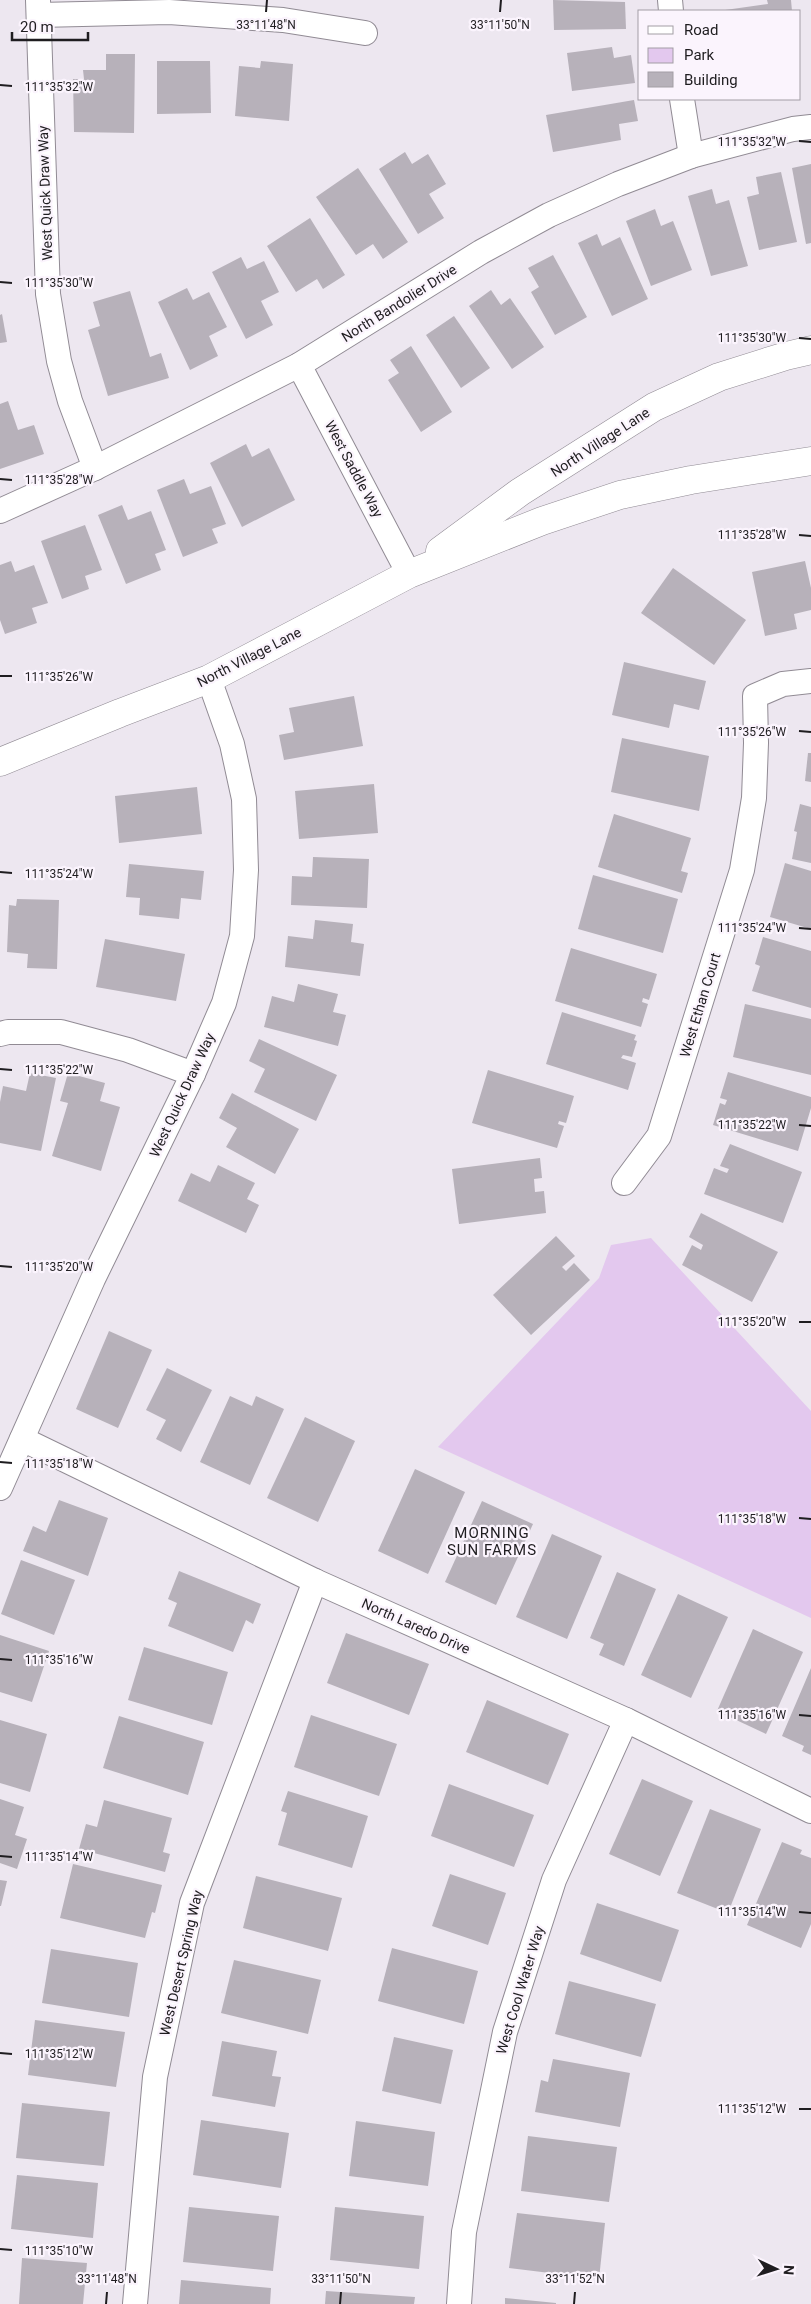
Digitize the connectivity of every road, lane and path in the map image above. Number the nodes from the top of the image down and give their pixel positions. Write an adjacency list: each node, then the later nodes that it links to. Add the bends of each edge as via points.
1 (38, 8): 2 (street, via 283,20); 9 (street, West Quick Draw Way, via 48,294 59,361)
2 (366, 33)
3 (682, 100): 5 (street)
4 (811, 127): 5 (street, North Bandolier Drive)
5 (691, 156): 7 (street, North Bandolier Drive, via 550,215 481,252)
6 (811, 350): 11 (street, North Village Lane, via 719,377 654,407 520,492)
7 (299, 365): 9 (street, North Bandolier Drive); 11 (street, West Saddle Way)
8 (811, 461): 11 (street, North Village Lane, via 620,495 542,521)
9 (95, 468): 10 (street, North Bandolier Drive)
10 (0, 511)
11 (409, 574): 12 (street, North Village Lane)
12 (209, 679): 14 (street, North Village Lane); 16 (street, West Quick Draw Way, via 232,744 244,799 246,870 242,936 224,1003)
13 (811, 681): 17 (street, West Ethan Court, via 783,684 755,696 754,798 742,870 659,1136)
14 (0, 762)
15 (0, 1034): 16 (street, via 61,1032 128,1050)
16 (193, 1074): 18 (street, West Quick Draw Way, via 93,1279)
17 (624, 1183)
18 (22, 1439): 19 (street, West Quick Draw Way); 20 (street, North Laredo Drive)
19 (0, 1488)
20 (314, 1581): 21 (street, North Laredo Drive); 23 (street, West Desert Spring Way, via 192,1904 155,2076)
21 (626, 1720): 22 (street, North Laredo Drive); 24 (street, West Cool Water Way, via 554,1880 505,2032 464,2232)
22 (811, 1811)
23 (135, 2304)
24 (459, 2304)

